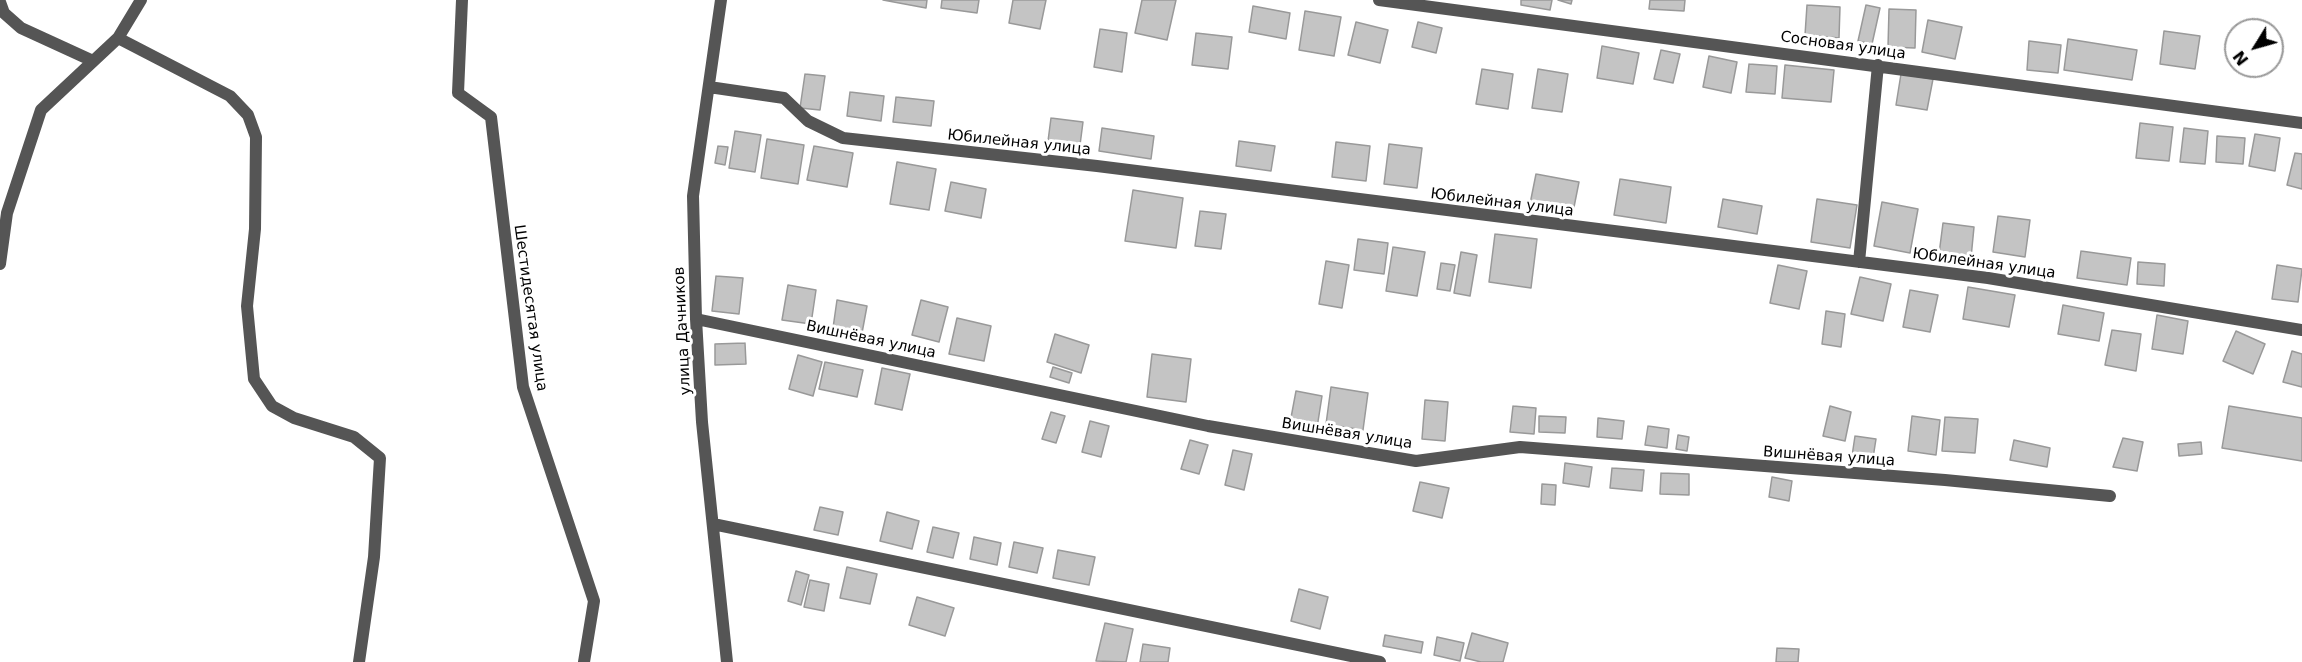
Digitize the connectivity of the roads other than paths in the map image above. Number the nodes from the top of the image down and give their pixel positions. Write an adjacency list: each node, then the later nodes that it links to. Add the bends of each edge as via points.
1 (141, 0): 6 (street)
2 (462, 0): 18 (street, Шестидесятая улица, via 458,93 491,117 523,387 594,602)
3 (721, 0): 9 (street, улица Дачников)
4 (1379, 0): 8 (street, Сосновая улица)
5 (0, 2): 7 (street, via 4,13 21,28)
6 (118, 38): 7 (street); 17 (street, via 230,96 248,115 256,137 255,229 247,306 254,379 272,405 294,418 354,437 380,458 375,557)
7 (93, 61): 12 (street, via 41,110 7,213)
8 (1878, 66): 10 (street, Сосновая улица); 11 (street)
9 (709, 87): 11 (street, Юбилейная улица, via 784,98 808,121 843,138); 13 (street, улица Дачников, via 693,196)
10 (2302, 123)
11 (1859, 262): 14 (street, Юбилейная улица, via 1988,278)
12 (0, 264)
13 (696, 319): 15 (street, Вишнёвая улица, via 1208,426 1416,461 1520,447); 16 (street, улица Дачников)
14 (2302, 330)
15 (2110, 496)
16 (713, 524): 19 (street, улица Дачников); 20 (street)
17 (358, 662)
18 (584, 662)
19 (727, 662)
20 (1380, 662)

